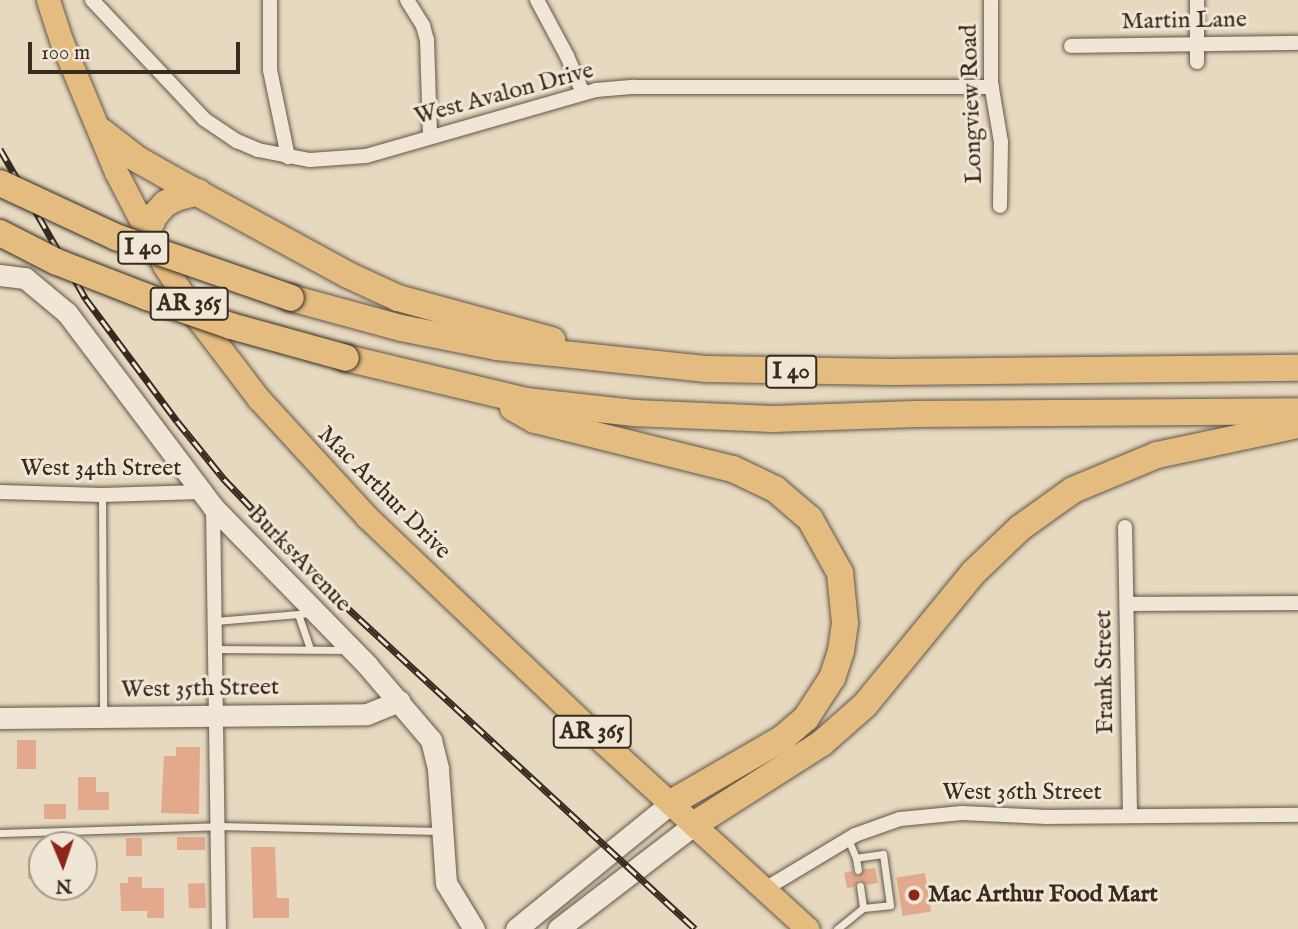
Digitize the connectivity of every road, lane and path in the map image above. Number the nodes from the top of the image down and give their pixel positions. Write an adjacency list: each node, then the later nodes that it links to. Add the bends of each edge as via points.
1 (48, 0): 14 (main road, Mac Arthur Drive / AR 365)
2 (92, 0): 16 (street, West Avalon Drive, via 204,119 237,141)
3 (270, 0): 16 (street, via 270,70)
4 (407, 0): 15 (street, via 427,40)
5 (537, 0): 13 (street)
6 (991, 0): 12 (street, Longview Road)
7 (1197, 0): 8 (street)
8 (1197, 43): 9 (street, Martin Lane); 10 (street, Martin Lane); 11 (street)
9 (1298, 43)
10 (1071, 46)
11 (1197, 62)
12 (992, 87): 13 (street, West Avalon Drive, via 634,87); 19 (street, Longview Road, via 1001,142)
13 (583, 93): 15 (street, West Avalon Drive)
14 (101, 131): 18 (highway, via 137,159); 21 (main road, Mac Arthur Drive / AR 365)
15 (430, 137): 16 (street, West Avalon Drive, via 343,160)
16 (288, 158)
17 (0, 183): 25 (highway, I 40, bridge, via 116,237 292,298 401,328 497,347)
18 (198, 192): 21 (highway, via 165,204); 25 (highway, via 398,298)
19 (1000, 206)
20 (0, 222): 24 (main road)
21 (147, 232): 45 (main road, Mac Arthur Drive / AR 365, via 201,323 312,460 383,534)
22 (0, 233): 27 (highway, I 40, bridge, via 57,262 231,326)
23 (0, 275): 24 (main road, Burks Avenue, via 25,278)
24 (68, 313): 32 (main road, Burks Avenue)
25 (635, 363): 26 (highway, I 40, via 779,372)
26 (1298, 368)
27 (477, 390): 28 (highway, I 40, via 577,408 773,419); 45 (highway, via 535,419 733,469 775,489 810,519 840,573 845,623 841,651 832,678 806,718 783,738)
28 (1298, 411)
29 (1298, 425): 48 (highway, via 1157,455 1073,490 1020,528 973,573 865,705 822,743)
30 (0, 492): 31 (street, West 34th Street)
31 (102, 495): 32 (street, West 34th Street); 43 (lane)
32 (207, 500): 36 (main road, Burks Avenue); 37 (street)
33 (1125, 527): 35 (street, Frank Street)
34 (1298, 603): 35 (street)
35 (1127, 604): 46 (street, Frank Street)
36 (307, 613): 37 (lane); 39 (lane); 40 (main road, Burks Avenue)
37 (215, 621): 38 (street)
38 (215, 649): 39 (lane); 42 (street)
39 (310, 649): 40 (lane)
40 (351, 650): 41 (main road, Burks Avenue)
41 (399, 701): 42 (main road, West 35th Street, via 367,714); 50 (main road, Burks Avenue, via 431,740 435,752)
42 (216, 714): 43 (main road, West 35th Street); 49 (street)
43 (103, 716): 44 (main road, West 35th Street)
44 (0, 718)
45 (671, 803): 48 (main road, Mac Arthur Drive / AR 365); 58 (main road)
46 (1130, 816): 47 (street, West 36th Street); 52 (street, West 36th Street, via 921,816 874,827)
47 (1298, 816)
48 (695, 824): 53 (main road, Mac Arthur Drive / AR 365); 59 (main road)
49 (218, 826): 50 (lane); 51 (lane); 56 (street)
50 (441, 831): 57 (main road, Burks Avenue, via 446,883)
51 (0, 833)
52 (848, 839): 53 (street, West 36th Street); 55 (lane, via 856,866 883,854 890,905)
53 (765, 889): 60 (main road, Mac Arthur Drive / AR 365)
54 (858, 889): 55 (lane)
55 (863, 908): 61 (lane)
56 (219, 929)
57 (474, 929)
58 (516, 929)
59 (558, 929)
60 (808, 929)
61 (837, 929)

